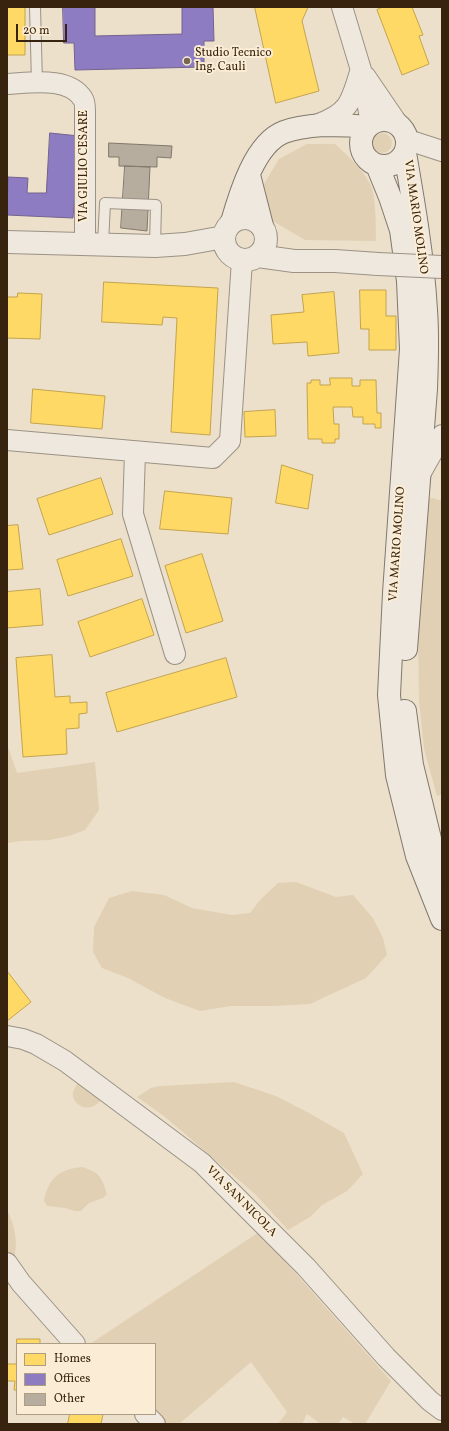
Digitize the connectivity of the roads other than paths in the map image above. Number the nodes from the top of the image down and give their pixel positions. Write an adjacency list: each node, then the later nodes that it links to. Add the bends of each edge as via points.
1 (35, 7): 4 (lane)
2 (342, 7): 3 (street)
3 (361, 70): 6 (street, via 350,102 340,114); 7 (street); 8 (street)
4 (37, 83): 5 (street, VIA GIULIO CESARE); 15 (street, VIA GIULIO CESARE, via 66,85 77,91 84,100)
5 (7, 84)
6 (316, 125): 7 (main road); 10 (main road, via 343,140); 11 (main road, via 283,132 274,138 256,159)
7 (369, 125): 8 (main road, via 384,119); 10 (main road, via 363,133 361,147)
8 (403, 139): 9 (street); 10 (main road, via 397,163 384,167); 23 (main road, VIA MARIO MOLINO, via 423,269 426,311 426,389)
9 (442, 151)
10 (370, 160): 26 (main road, VIA MARIO MOLINO, via 390,197 401,230 408,280 412,349 389,695 397,775 417,856)
11 (249, 175): 12 (main road); 13 (main road)
12 (228, 229): 13 (main road, via 238,219 244,218 257,222); 16 (main road, via 185,244); 17 (main road, via 224,243 226,249)
13 (263, 230): 17 (main road, via 265,246); 18 (main road, via 293,249)
14 (7, 242): 15 (main road)
15 (94, 244): 16 (main road); 16 (lane, via 105,203 112,203 156,205)
16 (154, 246): 17 (main road)
17 (245, 258): 18 (main road); 22 (street, via 230,441 213,458)
18 (335, 261): 19 (main road, bridge)
19 (442, 267)
20 (442, 435): 23 (street)
21 (7, 440): 22 (street)
22 (134, 452): 24 (street, via 132,514)
23 (418, 478): 25 (main road, VIA MARIO MOLINO, via 403,695 412,765 433,851)
24 (175, 654)
25 (442, 875)
26 (442, 919)
27 (7, 1036): 30 (street, VIA SAN NICOLA, via 36,1044 65,1061 202,1163 306,1267 386,1357)
28 (7, 1263): 29 (street, via 21,1284)
29 (74, 1343)
30 (442, 1410)
31 (146, 1415): 32 (street)
32 (155, 1424)

